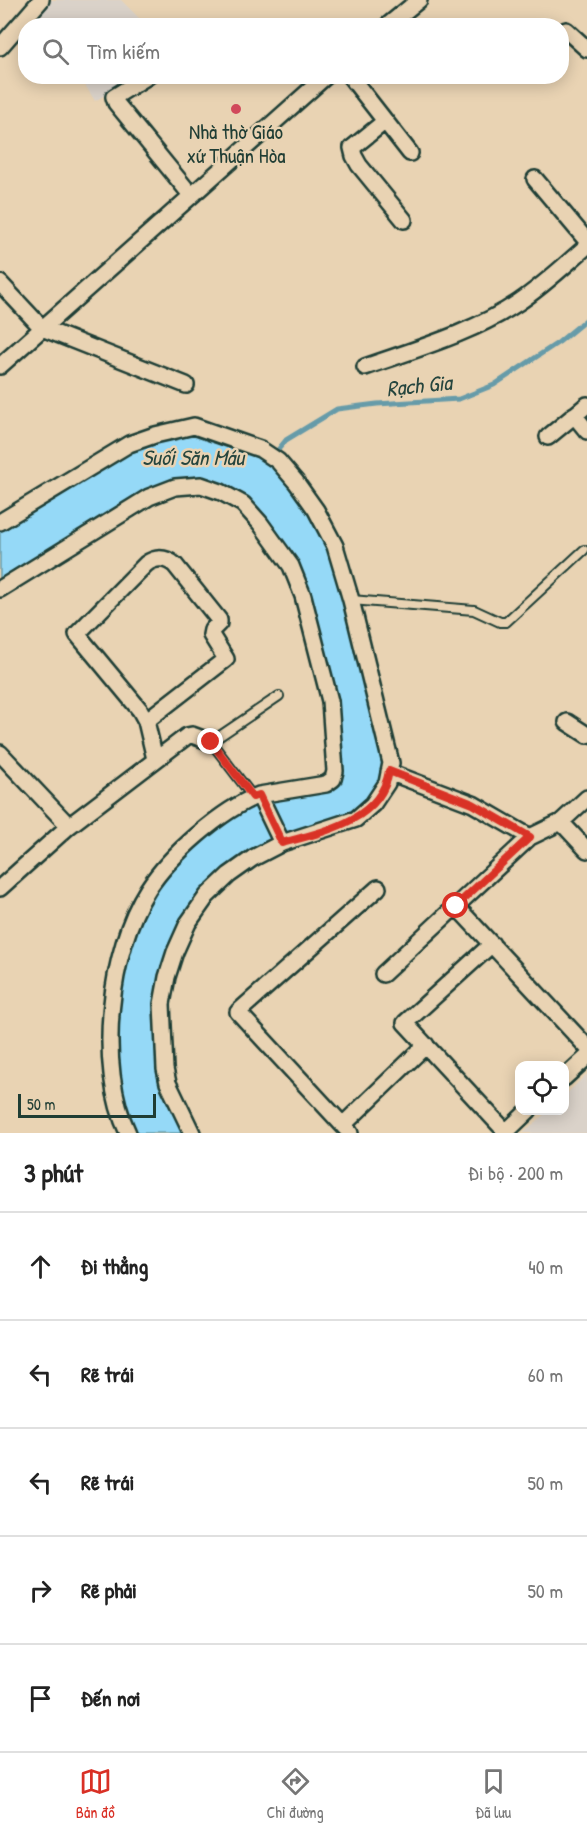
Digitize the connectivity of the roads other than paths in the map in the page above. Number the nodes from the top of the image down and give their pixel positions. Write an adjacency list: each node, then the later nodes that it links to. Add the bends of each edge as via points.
1 (41, 0): 3 (street)
2 (419, 0): 4 (street)
3 (25, 18)
4 (397, 18)
5 (18, 26): 7 (street)
6 (569, 33): 8 (street)
7 (0, 47)
8 (587, 49)
9 (135, 84): 15 (street, via 114,97 117,104)
10 (317, 84): 15 (street)
11 (356, 84): 12 (street)
12 (384, 122): 13 (street); 16 (street, via 352,148 359,165)
13 (410, 153)
14 (535, 179): 17 (street)
15 (191, 195): 20 (street)
16 (404, 220)
17 (587, 240)
18 (587, 246): 22 (street, via 535,290 498,314)
19 (0, 283): 20 (street)
20 (42, 328): 21 (street); 23 (street)
21 (0, 366)
22 (364, 368)
23 (186, 384)
24 (587, 405): 25 (street)
25 (574, 415): 26 (street); 27 (street)
26 (587, 431)
27 (548, 437)
28 (0, 522): 31 (street, via 129,444 194,426 260,448 278,461 316,510 335,546)
29 (584, 550): 31 (lane, via 506,622 474,610)
30 (0, 589): 40 (street, via 149,497 175,487 201,485 243,504 291,567 303,596 330,701 335,771 326,784)
31 (351, 600): 39 (street, via 391,763)
32 (279, 696): 36 (lane)
33 (146, 721): 33 (street, via 77,634 146,564 161,558 175,565 219,620 211,635 226,659); 38 (street)
34 (567, 722): 35 (street)
35 (587, 735)
36 (211, 742): 38 (street, via 189,735); 40 (lane)
37 (0, 753): 43 (street)
38 (155, 759): 43 (street)
39 (389, 771): 44 (street, via 473,804); 45 (street, via 387,783 356,819)
40 (256, 796): 45 (street); 59 (street, via 196,837 170,862 148,889 120,956 109,1020 113,1087)
41 (587, 798): 42 (street)
42 (561, 822): 44 (street); 46 (street)
43 (69, 826): 47 (street)
44 (530, 837): 49 (street)
45 (282, 843): 60 (street, via 253,858 207,896 188,923 167,977 162,1004 165,1069)
46 (587, 850)
47 (0, 888)
48 (378, 888): 57 (street, via 238,1012)
49 (456, 906): 50 (street); 51 (street)
50 (492, 944): 52 (street, via 405,1023); 53 (street)
51 (383, 974)
52 (426, 1045): 57 (street); 58 (street)
53 (587, 1047)
54 (587, 1058): 55 (street)
55 (569, 1074)
56 (524, 1115): 58 (street)
57 (346, 1129)
58 (505, 1132)
59 (128, 1133)
60 (192, 1133)

